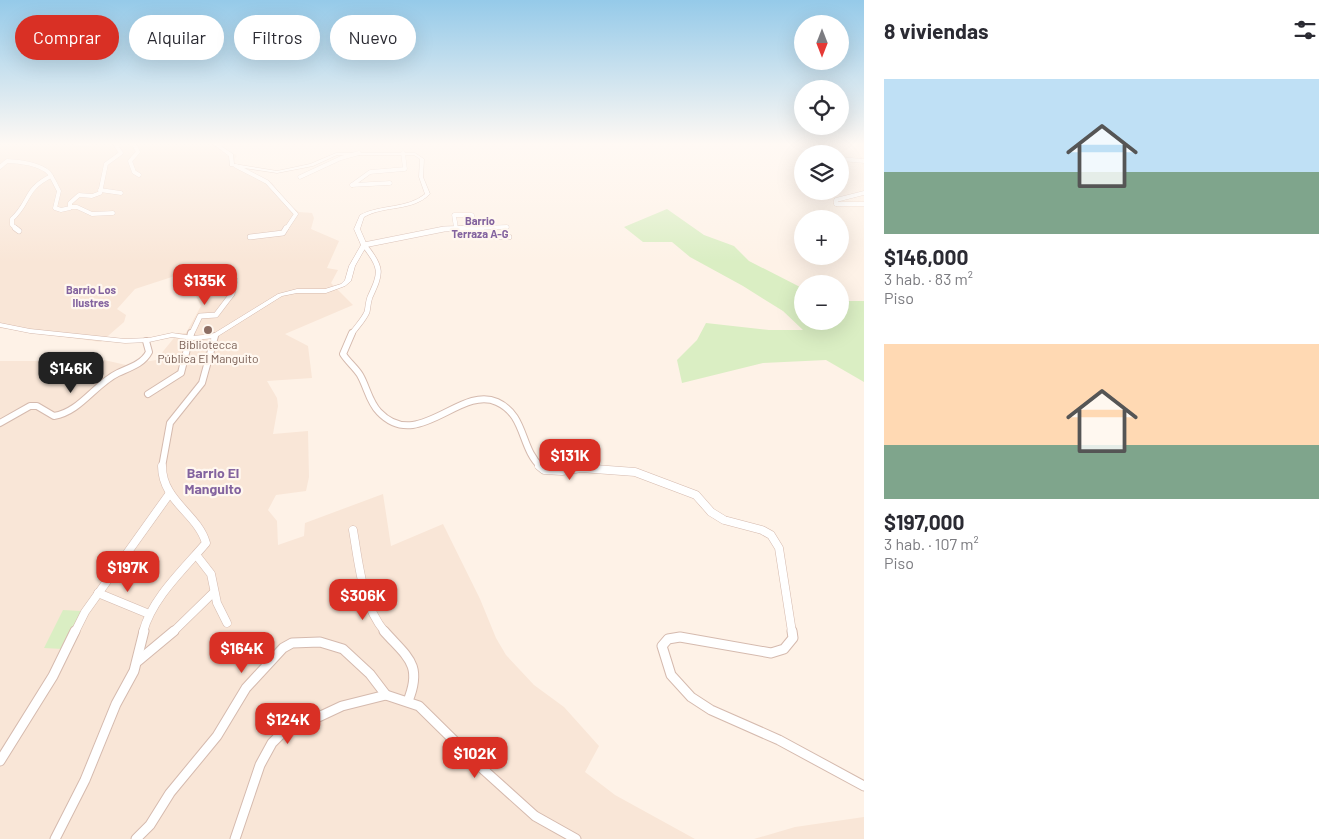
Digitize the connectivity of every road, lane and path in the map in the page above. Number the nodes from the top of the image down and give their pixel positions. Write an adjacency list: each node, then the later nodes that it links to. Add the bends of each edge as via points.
1 (37, 183): 18 (street, via 21,211 12,219 12,225)
2 (55, 183): 12 (street, via 59,191 55,208)
3 (102, 183): 8 (street)
4 (268, 183): 20 (street, via 296,214 283,233)
5 (354, 183): 6 (street)
6 (387, 183)
7 (423, 183): 21 (street, via 428,194 418,200 362,216 357,229)
8 (100, 190): 10 (street); 12 (street, via 96,195 79,195 70,203)
9 (864, 193): 11 (street, via 836,200 836,204)
10 (121, 194)
11 (864, 204)
12 (71, 208): 13 (street, via 77,207 92,214)
13 (113, 213)
14 (508, 227): 17 (street)
15 (456, 228): 16 (street); 16 (street, via 454,215 472,215); 21 (street)
16 (475, 228): 17 (street)
17 (481, 228): 19 (street, via 483,238)
18 (19, 231)
19 (509, 237)
20 (250, 238)
21 (364, 245): 24 (street, via 348,281 343,285 326,291 297,291 280,295); 40 (street, via 375,260 379,283 369,298 364,322 351,333 343,354 359,374 377,411 393,422 418,425 432,422 458,406 482,400 496,402 517,417 532,458 544,470 581,468 635,472 696,495 724,520 770,535 779,548 793,638 789,646 771,653 680,637 668,639 662,646 664,663 684,692)
22 (218, 273): 25 (street, via 232,277 236,287 216,315 200,316)
23 (0, 325): 26 (street, via 98,339)
24 (215, 336): 25 (street); 29 (street, via 202,383 174,416 167,432 162,472)
25 (189, 338): 26 (street, via 172,335); 27 (street, via 181,373)
26 (146, 340): 28 (street, via 149,352 146,359 110,377 66,413 54,416 37,406 30,406)
27 (148, 394)
28 (0, 423)
29 (170, 493): 31 (street, via 206,536 205,547); 33 (street)
30 (352, 530): 38 (street, via 372,613 415,674 416,681)
31 (197, 556): 32 (street, via 211,574); 34 (street)
32 (214, 592): 35 (street); 36 (street, via 185,622)
33 (98, 593): 34 (street); 39 (street, via 78,624 53,676)
34 (149, 614): 36 (street)
35 (227, 623)
36 (138, 661): 41 (street)
37 (386, 695): 38 (street); 42 (street, via 370,674 343,649 320,642 292,643 283,648 246,688 217,736); 43 (street, via 342,706 280,735 262,760)
38 (408, 701): 44 (street, via 432,717 485,771 536,816)
39 (0, 761)
40 (864, 786)
41 (55, 839)
42 (136, 839)
43 (235, 839)
44 (576, 839)

